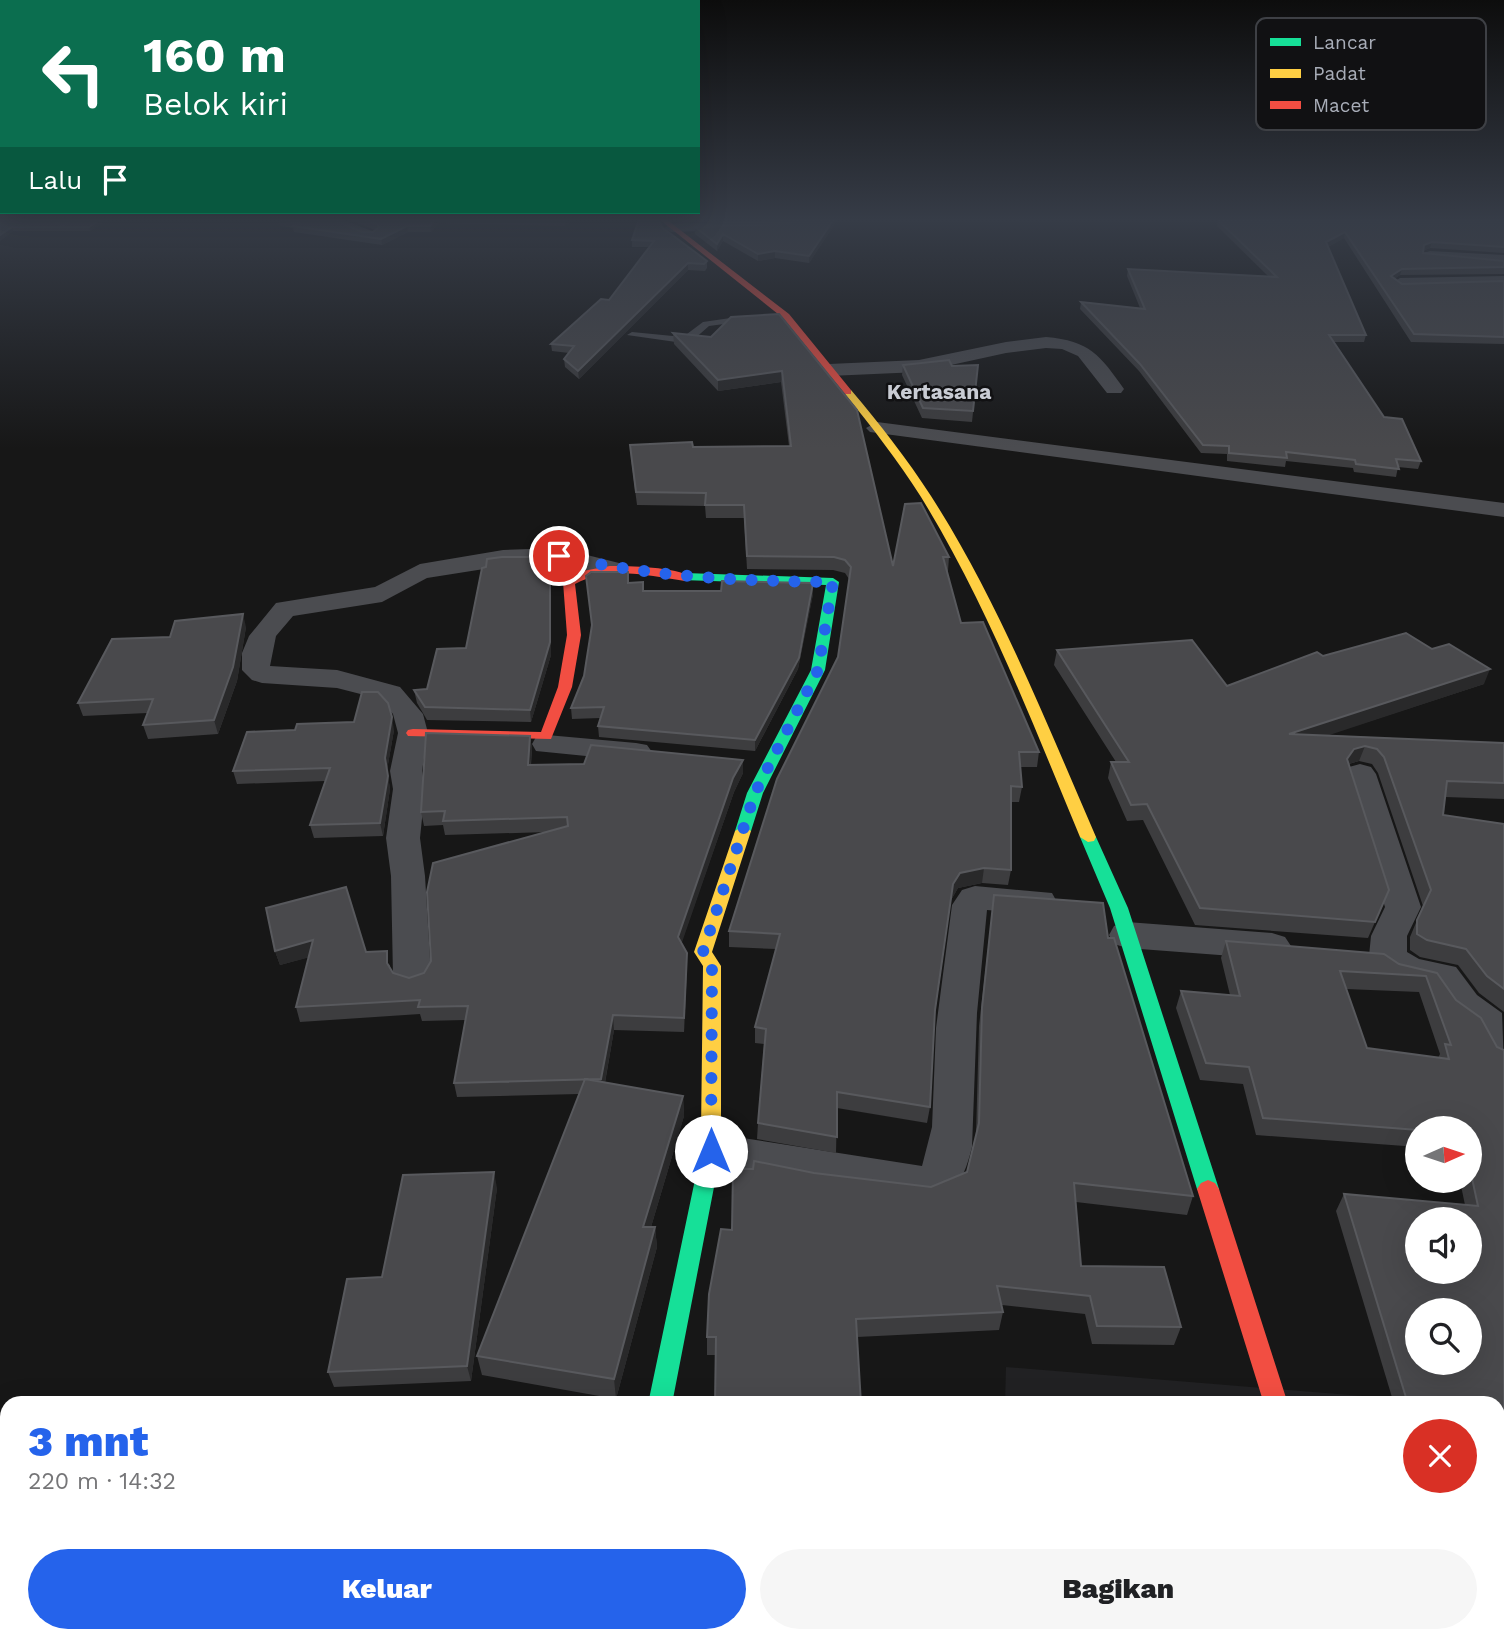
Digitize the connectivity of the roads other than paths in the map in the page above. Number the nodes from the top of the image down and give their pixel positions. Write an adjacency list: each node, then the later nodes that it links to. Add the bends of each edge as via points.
1 (760, 296): 2 (street)
2 (786, 316): 3 (lane, via 716,321 683,341); 4 (street)
3 (632, 335)
4 (829, 370): 5 (street, via 930,365 1008,348 1058,344 1087,354); 6 (street)
5 (1114, 389)
6 (877, 428): 7 (street); 13 (street, via 935,512 1010,656)
7 (1504, 510)
8 (614, 569): 9 (street, via 559,556 503,558 421,572 382,594 290,608 274,618 253,660 256,670 337,679 390,693 408,714); 10 (street, via 583,572 569,582 574,635 565,687); 17 (street, via 706,580 833,582 818,670 784,742 755,763 755,793 703,952 712,966)
9 (413, 733): 10 (street); 15 (street, via 402,838)
10 (544, 751): 11 (street)
11 (658, 754)
12 (1360, 774): 16 (street, via 1403,907 1389,936 1372,954 1404,969 1443,977 1463,1005 1488,1023)
13 (1123, 921): 14 (street); 17 (street, via 972,900 956,1026 951,1141 947,1165 929,1184 813,1171); 19 (street)
14 (1301, 948)
15 (412, 976)
16 (1503, 1047)
17 (711, 1151): 18 (street)
18 (662, 1396)
19 (1273, 1396)

